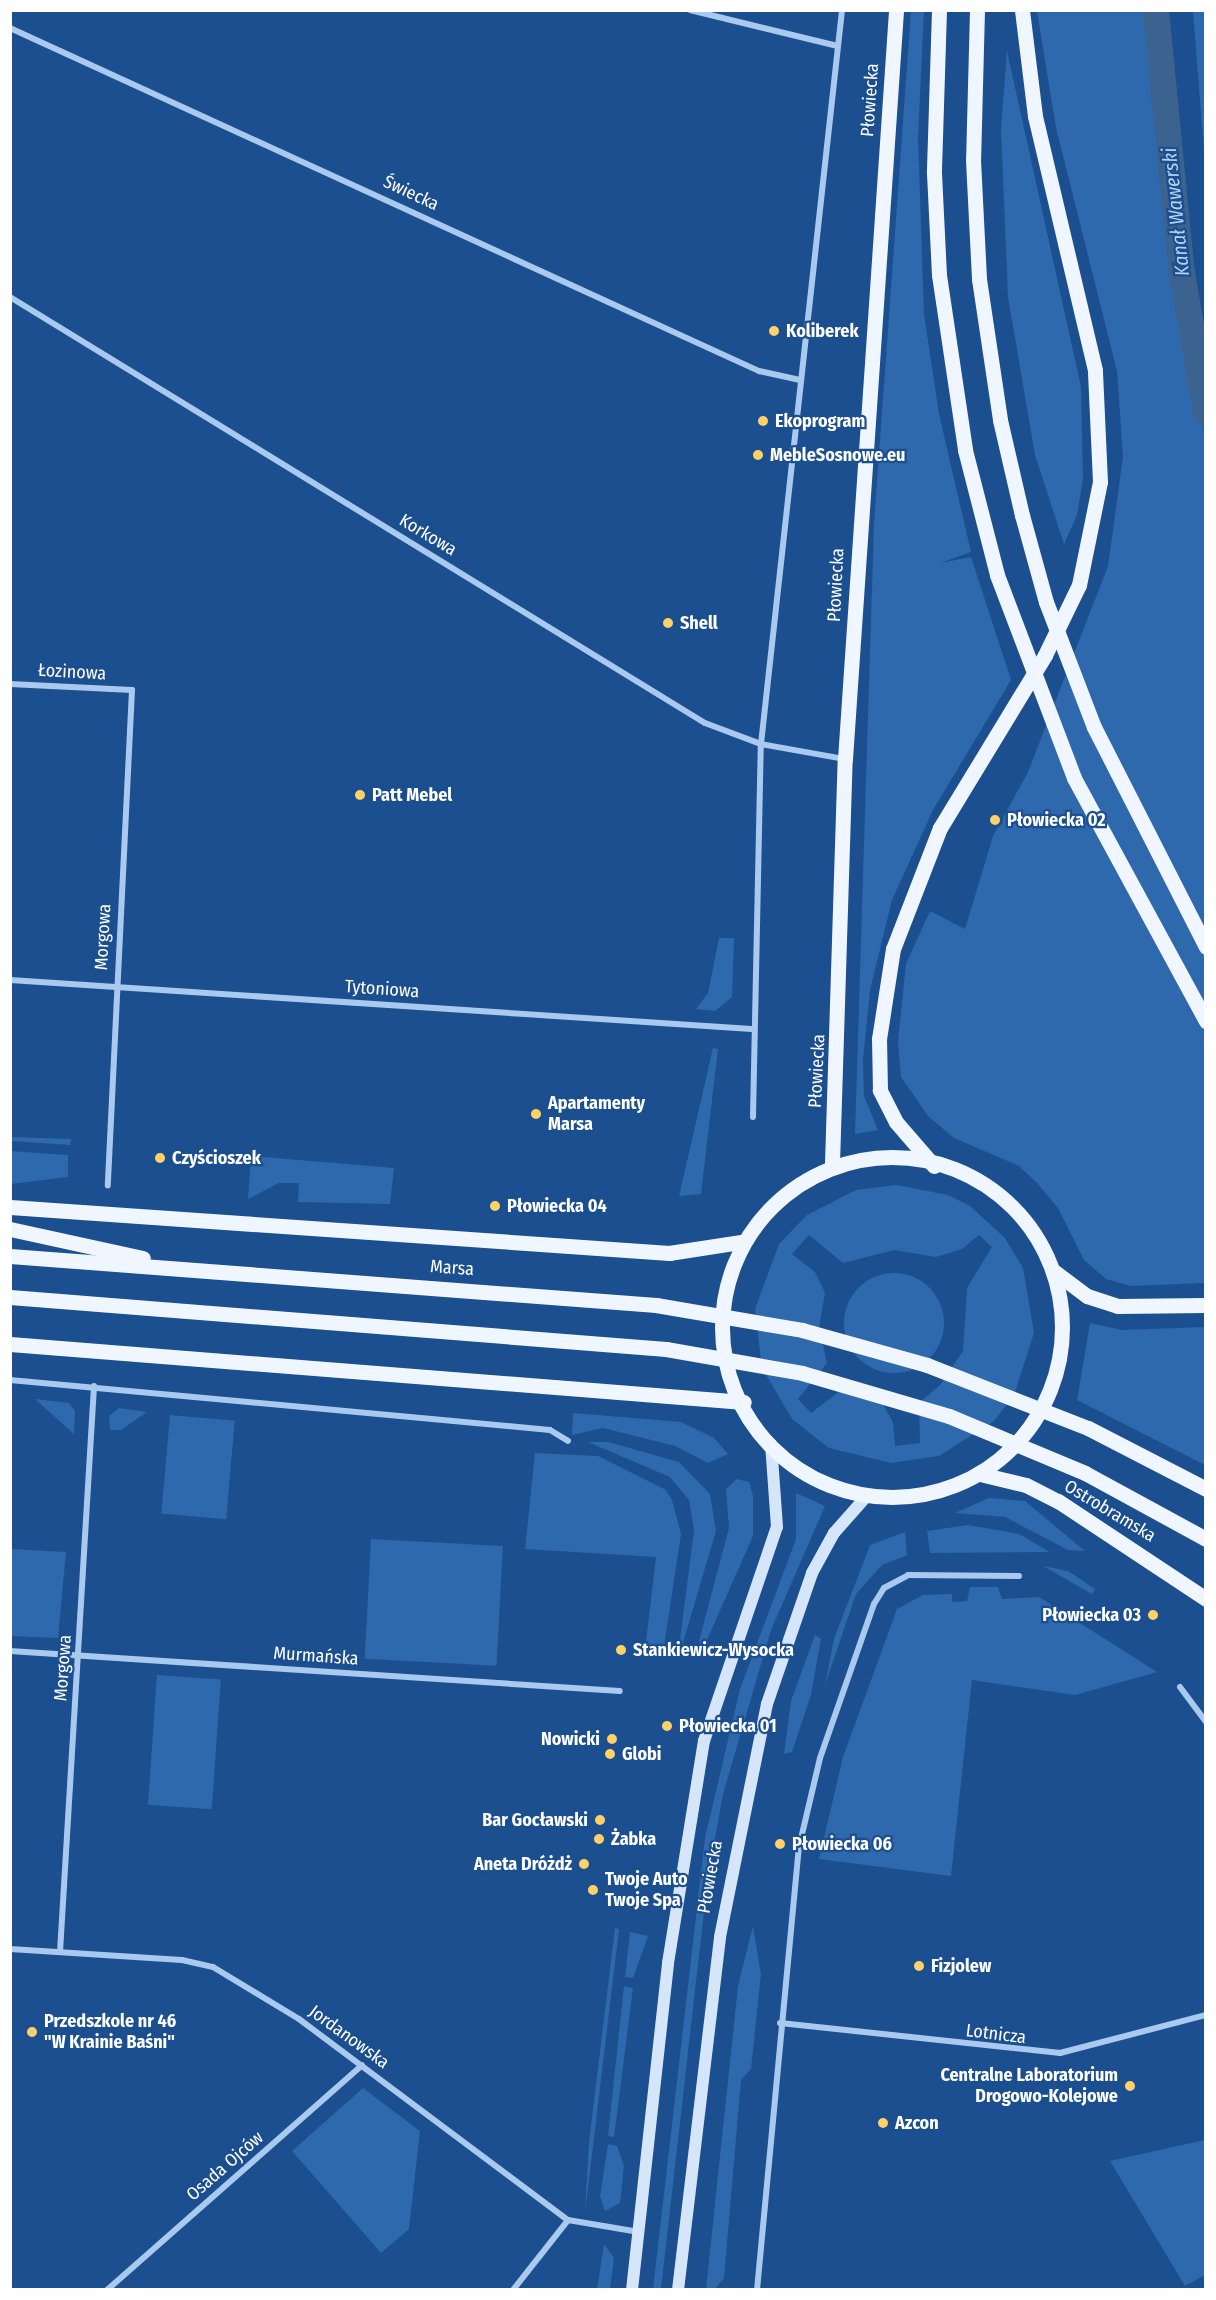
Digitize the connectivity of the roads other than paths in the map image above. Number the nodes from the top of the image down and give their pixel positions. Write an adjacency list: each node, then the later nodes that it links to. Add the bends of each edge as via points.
1 (690, 10): 8 (street)
2 (842, 10): 8 (street, Płowiecka)
3 (896, 10): 14 (main road, Płowiecka)
4 (939, 10): 20 (main road, bridge, via 934,173 939,275 965,450 997,575 1074,778)
5 (977, 10): 15 (main road, bridge, via 973,160 979,279 996,403 1046,602 1094,727)
6 (1022, 10): 24 (main road, via 1035,116 1095,370 1100,482 1078,585 1045,655 940,828 893,950 879,1039 880,1090 896,1122)
7 (10, 28): 10 (street, Świecka, via 759,371)
8 (838, 46): 10 (street, Płowiecka)
9 (10, 297): 13 (street, Korkowa, via 705,723)
10 (800, 380): 13 (street, Płowiecka)
11 (10, 684): 12 (street, Łozinowa)
12 (132, 690): 19 (street, Morgowa)
13 (761, 744): 14 (street, Korkowa); 21 (street, Płowiecka)
14 (845, 759): 23 (main road, Płowiecka)
15 (1176, 891): 16 (main road); 17 (main road)
16 (1206, 924)
17 (1206, 947)
18 (10, 980): 19 (street, Tytoniowa)
19 (115, 986): 21 (street, Tytoniowa); 25 (street, Morgowa)
20 (1206, 1021)
21 (751, 1029): 22 (street, Płowiecka)
22 (753, 1117)
23 (832, 1163): 24 (main road, via 877,1158); 28 (main road, via 780,1192)
24 (934, 1166): 31 (main road, via 1012,1206 1043,1246)
25 (108, 1185)
26 (10, 1207): 28 (main road, Marsa, via 669,1253)
27 (10, 1229): 30 (main road)
28 (741, 1242): 39 (main road, via 724,1290 722,1314 729,1366)
29 (10, 1256): 30 (main road, Marsa)
30 (181, 1267): 43 (main road, Marsa, bridge, via 637,1303 762,1322 886,1353 1049,1411)
31 (1055, 1272): 35 (main road, via 1087,1296 1117,1306); 42 (main road, via 1064,1331 1058,1367 1028,1431)
32 (10, 1297): 33 (main road)
33 (33, 1299): 34 (main road); 45 (main road, bridge, via 666,1349 860,1388 1041,1452)
34 (10, 1303)
35 (1206, 1305)
36 (10, 1344): 39 (main road)
37 (10, 1380): 38 (street)
38 (94, 1386): 40 (street, via 550,1430); 49 (street, Morgowa)
39 (744, 1402): 41 (main road)
40 (568, 1441)
41 (771, 1444): 44 (main road, via 814,1478); 59 (main road, Płowiecka, via 777,1527 704,1741 668,1963)
42 (984, 1475): 44 (main road, via 926,1497); 47 (main road, Ostrobramska, via 1026,1485 1058,1501)
43 (1206, 1489)
44 (866, 1497): 63 (main road, Płowiecka, via 834,1533 812,1573 766,1704 720,1936)
45 (1206, 1539)
46 (1019, 1576): 56 (street, via 908,1575 879,1595 837,1706 807,1808)
47 (1206, 1599)
48 (10, 1651): 49 (street, Murmańska)
49 (79, 1656): 51 (street, Murmańska); 54 (street, Morgowa)
50 (1180, 1687): 52 (street)
51 (620, 1691)
52 (1206, 1722)
53 (10, 1949): 54 (street, Jordanowska)
54 (60, 1952): 57 (street, Jordanowska, via 203,1962 265,1996)
55 (1206, 2015): 56 (street, Lotnicza, via 1060,2054)
56 (780, 2023): 64 (street)
57 (362, 2065): 58 (street, Jordanowska); 60 (street, Osada Ojców)
58 (568, 2220): 59 (street, Jordanowska); 61 (street)
59 (639, 2232): 62 (main road, Płowiecka)
60 (107, 2289)
61 (513, 2289)
62 (632, 2289)
63 (678, 2289)
64 (757, 2289)

